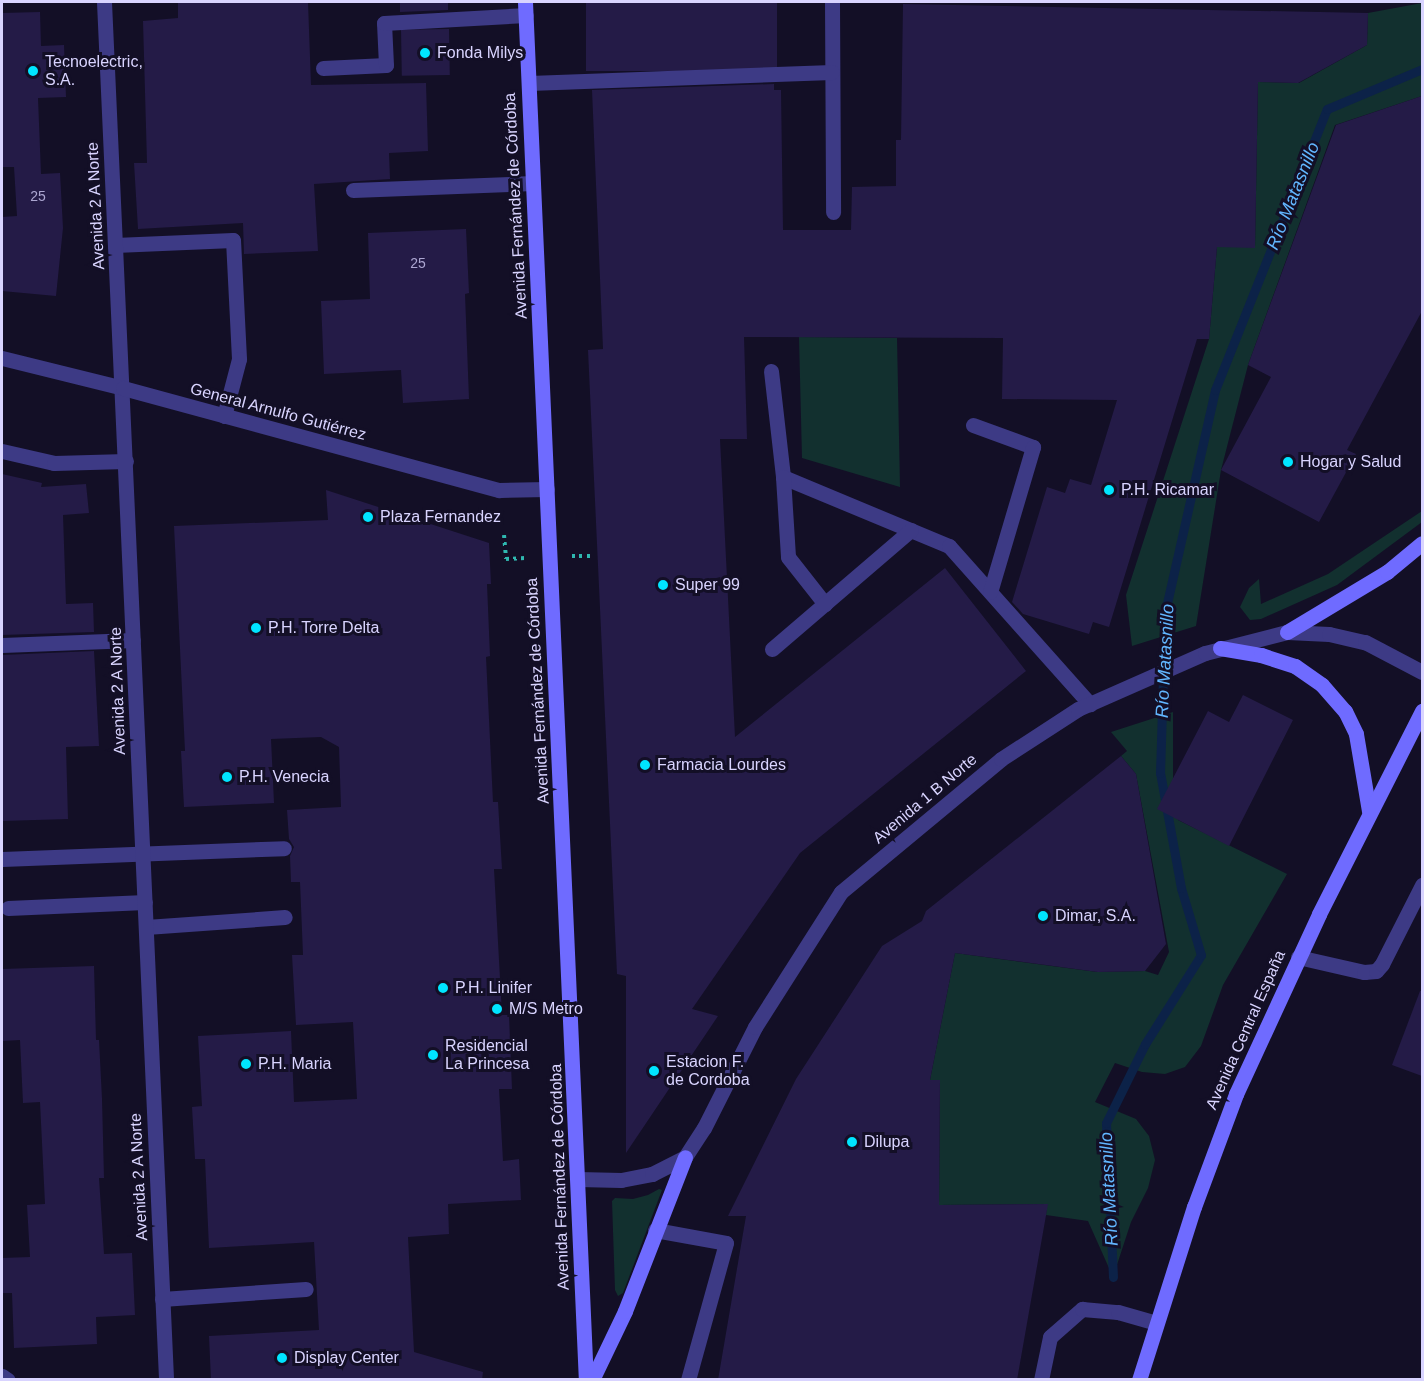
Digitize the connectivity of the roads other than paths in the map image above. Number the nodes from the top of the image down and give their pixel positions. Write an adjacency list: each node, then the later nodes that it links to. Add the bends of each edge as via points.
1 (104, 2): 10 (street, Avenida 2 A Norte)
2 (832, 2): 5 (street)
3 (526, 8): 4 (street, via 384,23 386,65); 6 (main road, Avenida Fernández de Córdoba)
4 (323, 68)
5 (832, 72): 6 (street); 9 (street)
6 (529, 83): 7 (main road, Avenida Fernández de Córdoba)
7 (533, 183): 8 (street); 19 (main road, Avenida Fernández de Córdoba)
8 (353, 190)
9 (833, 212)
10 (116, 245): 13 (street, Avenida 2 A Norte); 14 (street, via 233,240 239,359)
11 (2, 358): 13 (street, General Arnulfo Gutiérrez)
12 (771, 371): 18 (street)
13 (123, 388): 14 (street, General Arnulfo Gutiérrez); 17 (street, Avenida 2 A Norte)
14 (224, 416): 19 (street, General Arnulfo Gutiérrez, via 499,490)
15 (973, 425): 22 (street, via 1033,447)
16 (2, 451): 17 (street, via 54,463)
17 (126, 460): 25 (street, Avenida 2 A Norte)
18 (783, 477): 20 (street); 23 (street, via 788,557)
19 (547, 489): 43 (main road, Avenida Fernández de Córdoba)
20 (911, 530): 22 (street, via 950,546); 23 (street)
21 (1422, 543): 24 (main road, via 1387,572)
22 (990, 592): 30 (street)
23 (825, 604): 28 (street)
24 (1287, 632): 27 (street, Avenida 1 B Norte); 29 (street, Avenida 1 B Norte, via 1329,634 1365,642)
25 (134, 640): 26 (street); 34 (street, Avenida 2 A Norte)
26 (2, 645)
27 (1220, 648): 30 (street, Avenida 1 B Norte); 32 (main road, via 1295,666 1322,685 1345,711 1356,734)
28 (772, 649)
29 (1422, 672)
30 (1090, 704): 42 (street, Avenida 1 B Norte, via 1001,759 841,892 755,1027)
31 (1422, 711): 32 (main road, Avenida Central España)
32 (1369, 811): 41 (main road, Avenida Central España)
33 (284, 848): 34 (street)
34 (142, 854): 35 (street); 37 (street, Avenida 2 A Norte)
35 (2, 859)
36 (1422, 885): 41 (street, via 1376,971 1364,972)
37 (145, 902): 38 (street); 40 (street, Avenida 2 A Norte)
38 (8, 908)
39 (285, 917): 40 (street)
40 (146, 927): 46 (street, Avenida 2 A Norte)
41 (1299, 957): 47 (main road, Avenida Central España, via 1236,1094)
42 (685, 1157): 43 (street, Avenida 1 B Norte, via 652,1174 621,1180); 44 (main road)
43 (578, 1179): 51 (main road, Avenida Fernández de Córdoba)
44 (656, 1230): 52 (main road, via 625,1311); 53 (street, via 726,1243)
45 (306, 1289): 46 (street)
46 (162, 1299): 50 (street, Avenida 2 A Norte)
47 (1156, 1323): 54 (street, via 1118,1312 1082,1309 1050,1337); 55 (main road, Avenida Central España)
48 (2, 1376): 49 (street)
49 (8, 1380)
50 (166, 1380)
51 (586, 1380)
52 (592, 1380)
53 (688, 1380)
54 (1041, 1380)
55 (1139, 1380)

